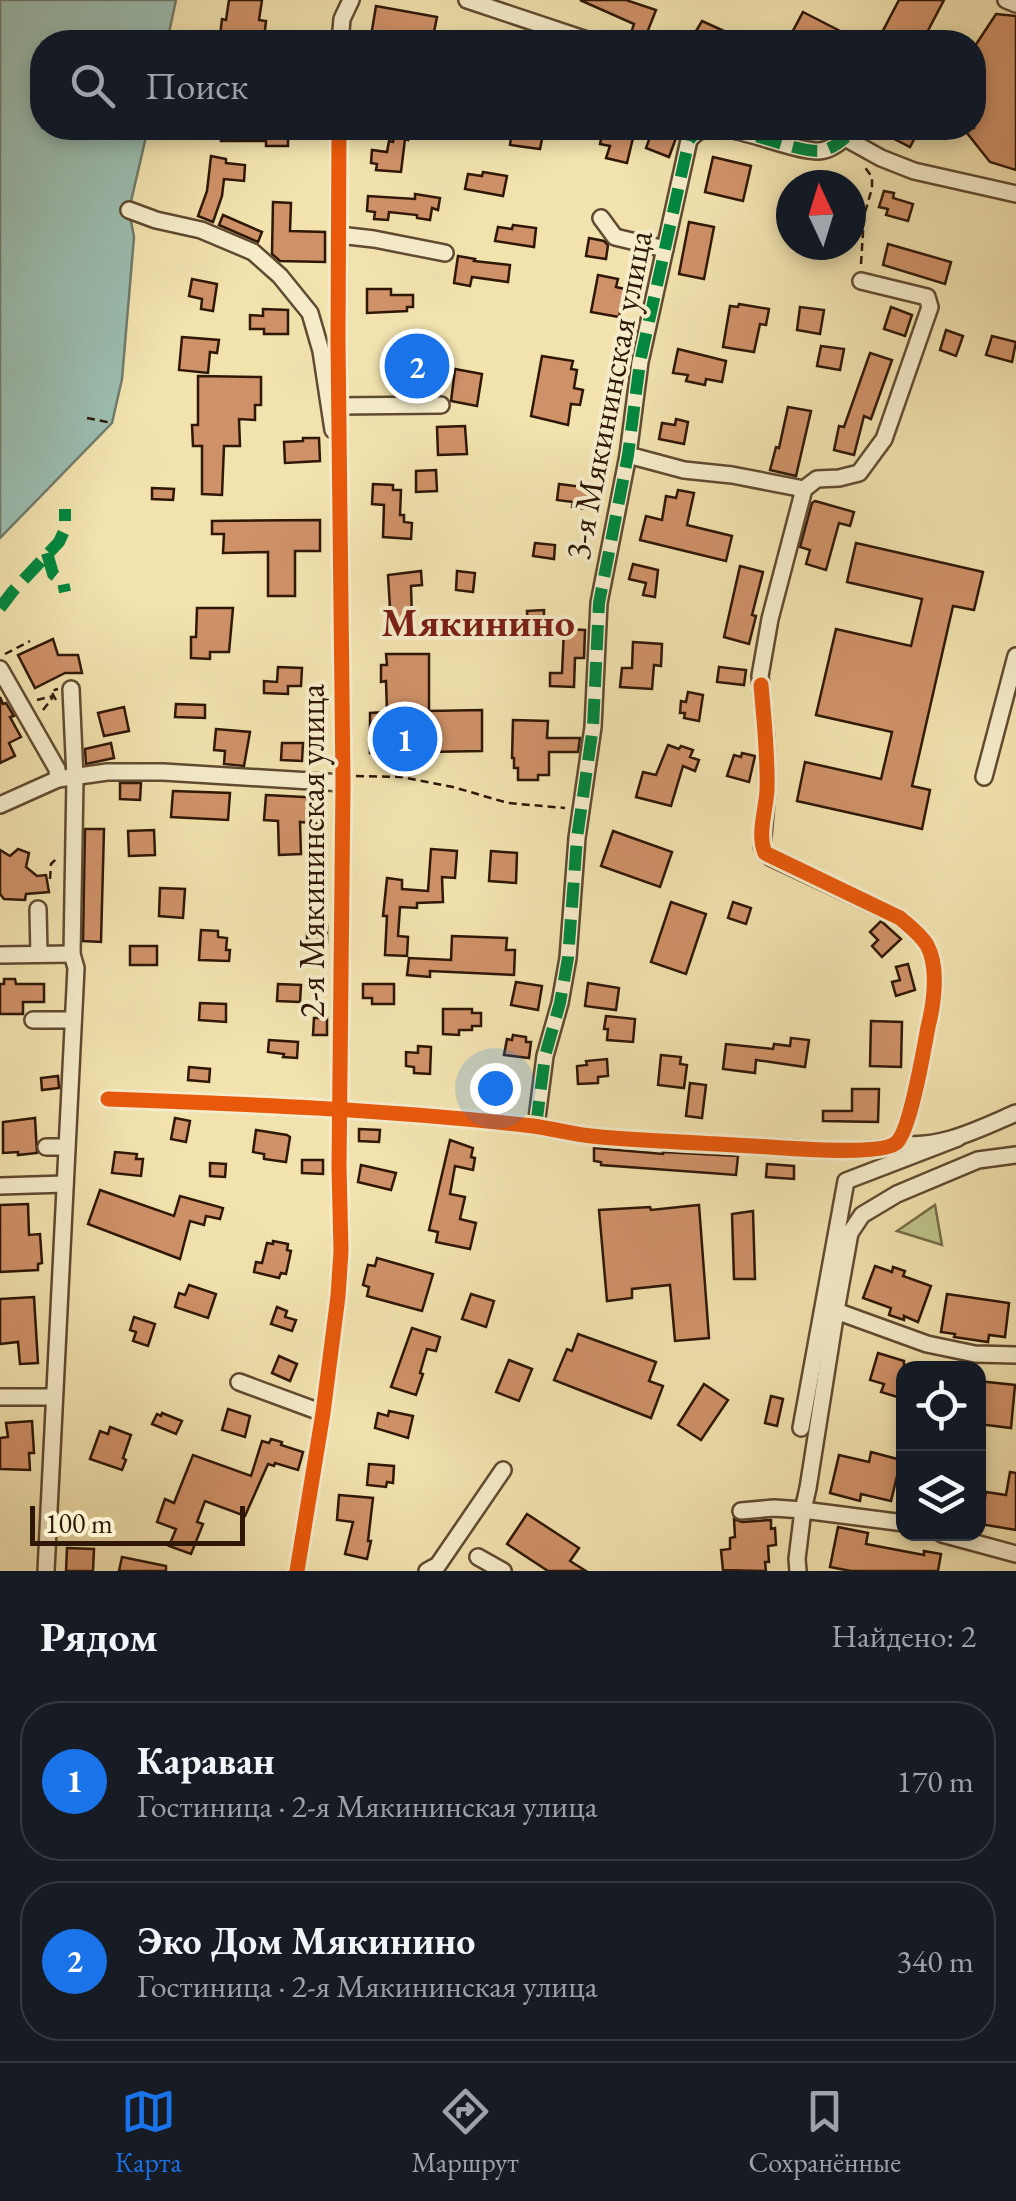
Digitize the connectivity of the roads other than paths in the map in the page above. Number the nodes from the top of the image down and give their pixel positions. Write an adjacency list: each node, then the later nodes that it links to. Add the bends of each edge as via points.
1 (351, 0): 5 (street)
2 (467, 0): 6 (street)
3 (1006, 0): 4 (street)
4 (1016, 4)
5 (341, 30)
6 (557, 30)
7 (339, 140): 14 (street, 2-я Мякининская улица)
8 (689, 140): 15 (street, 3-я Мякининская улица)
9 (773, 140): 10 (street, 3-я Мякининская улица, via 822,151)
10 (852, 141): 11 (street, via 914,171)
11 (1011, 194)
12 (130, 210): 21 (street, via 253,252 280,276 310,313)
13 (601, 218): 15 (street, via 615,237)
14 (339, 236): 16 (street); 19 (street, 2-я Мякининская улица)
15 (664, 249): 20 (street, 3-я Мякининская улица)
16 (445, 253)
17 (861, 281): 22 (street, via 927,297 930,307 884,439 858,473 817,479)
18 (441, 405): 19 (street)
19 (339, 406): 21 (street, 2-я Мякининская улица)
20 (628, 455): 22 (street); 40 (street, 3-я Мякининская улица, via 599,602 568,958)
21 (340, 458): 29 (street, 2-я Мякининская улица)
22 (804, 488): 42 (street, via 760,676 766,740 762,846 900,918 928,946 931,1016)
23 (1016, 656): 26 (street)
24 (2, 662): 28 (street)
25 (71, 689): 27 (street)
26 (984, 776)
27 (75, 778): 28 (street); 29 (street, via 163,772); 33 (street)
28 (58, 779): 30 (street)
29 (343, 779): 38 (street, 2-я Мякининская улица)
30 (0, 804)
31 (38, 909): 32 (street)
32 (40, 954): 33 (street); 34 (street)
33 (72, 954): 36 (street)
34 (0, 955)
35 (33, 1020): 36 (street)
36 (73, 1020): 44 (street)
37 (108, 1099): 38 (street)
38 (340, 1110): 40 (street); 53 (street, 2-я Мякининская улица, via 342,1250)
39 (1016, 1113): 41 (street)
40 (536, 1126): 42 (street, via 596,1137 832,1150)
41 (958, 1138): 42 (street); 54 (street, via 846,1182)
42 (896, 1143)
43 (46, 1147): 44 (street)
44 (67, 1147): 46 (street)
45 (1016, 1155): 48 (street, via 978,1160 862,1215 850,1233)
46 (65, 1184): 47 (street); 51 (street)
47 (0, 1186)
48 (836, 1311): 49 (street, via 927,1344); 56 (street)
49 (1016, 1355)
50 (239, 1382): 53 (street)
51 (54, 1397): 52 (street); 62 (street)
52 (0, 1398)
53 (324, 1413): 63 (street, 2-я Мякининская улица)
54 (801, 1428)
55 (503, 1470): 64 (street, via 438,1565)
56 (803, 1510): 57 (street); 58 (street); 66 (street)
57 (741, 1511)
58 (896, 1522)
59 (968, 1541): 60 (street)
60 (1016, 1554)
61 (478, 1557): 65 (street)
62 (46, 1571)
63 (297, 1571)
64 (427, 1571)
65 (503, 1571)
66 (798, 1571)

